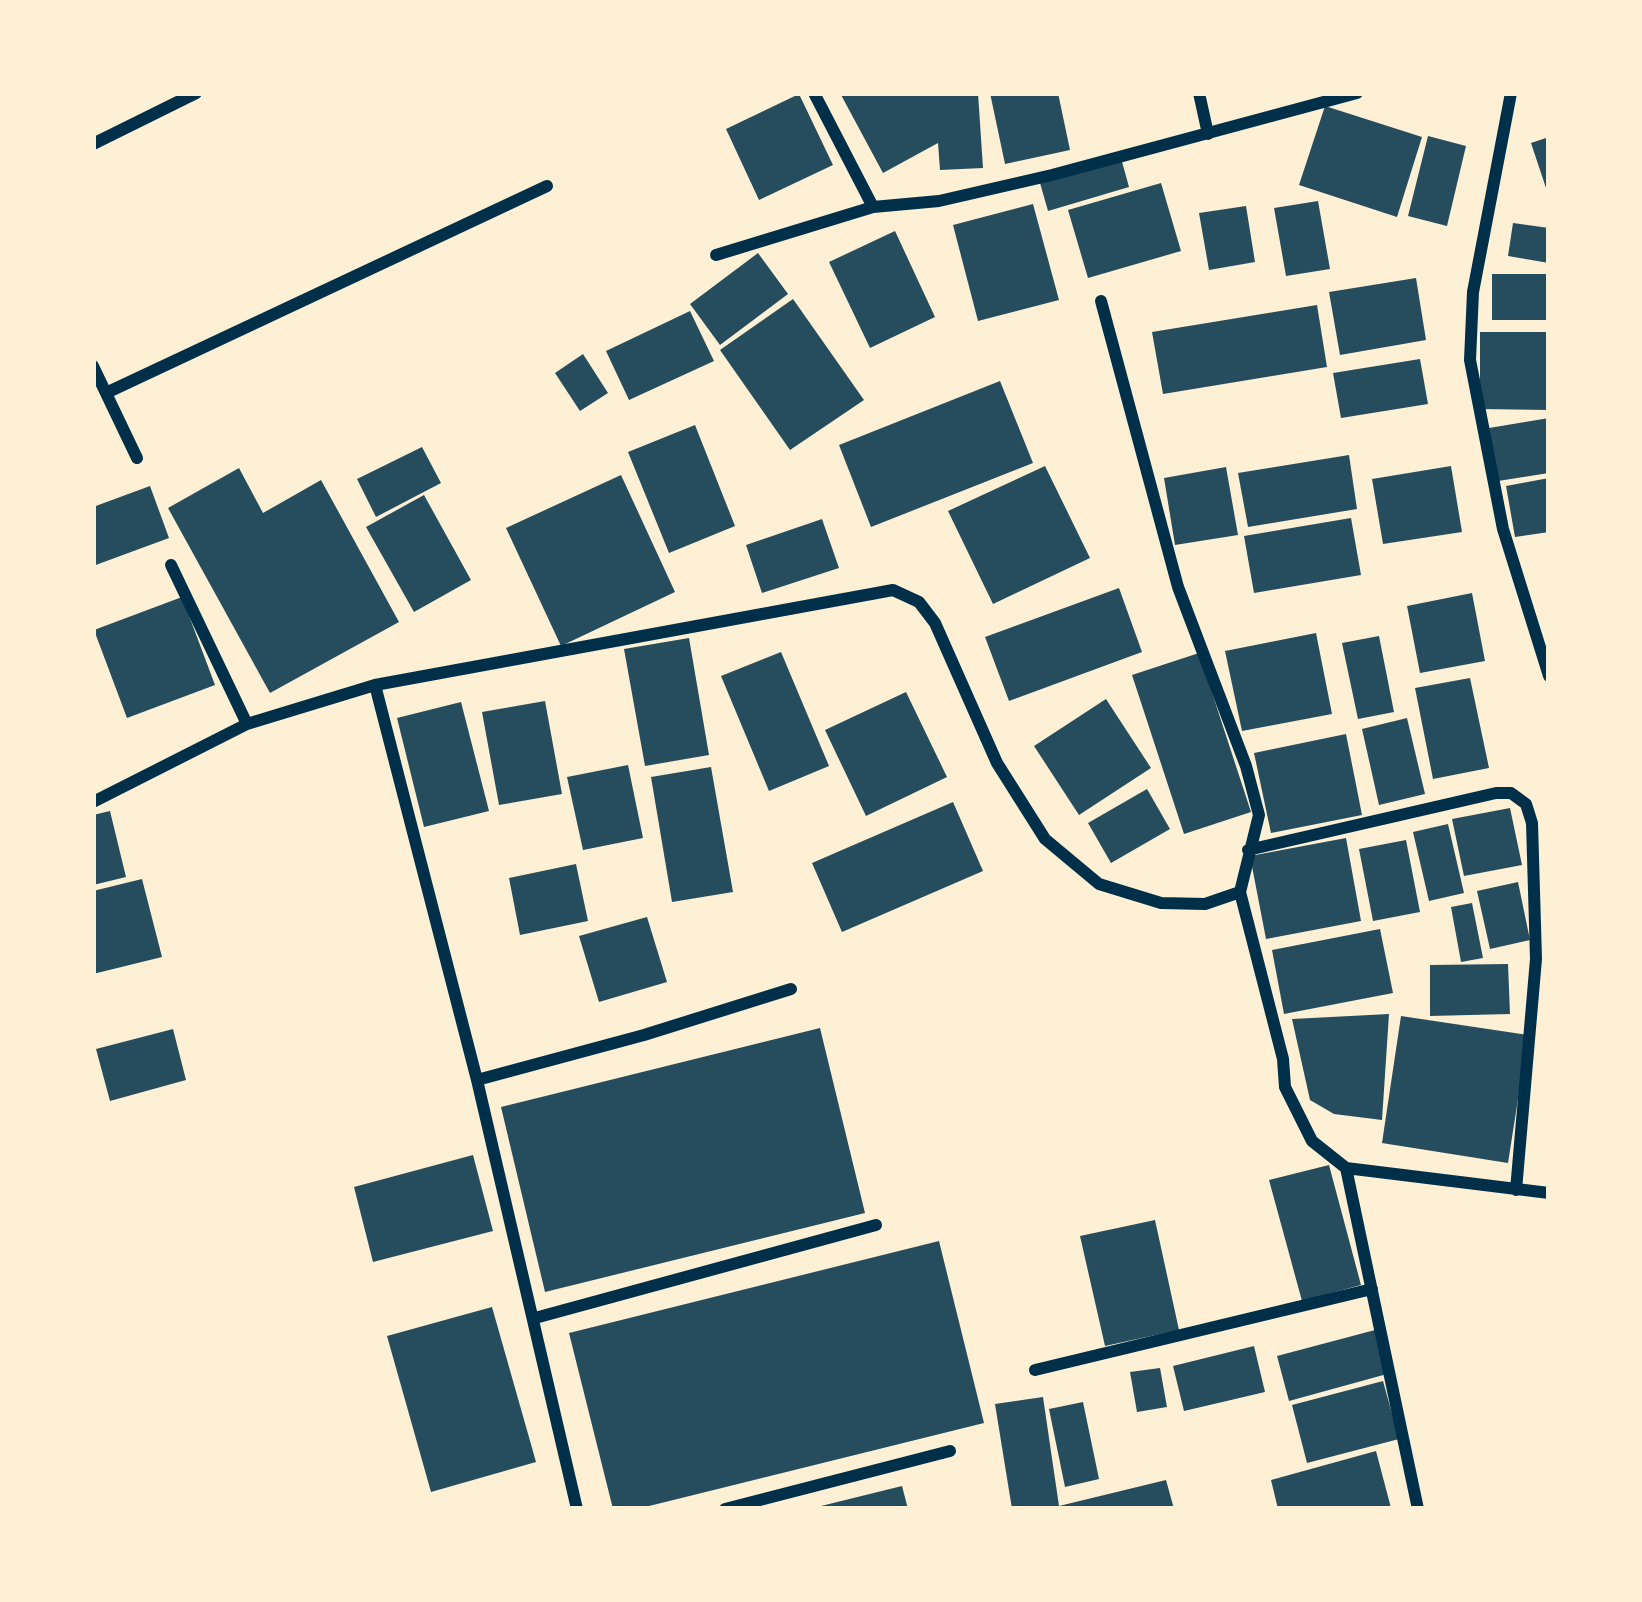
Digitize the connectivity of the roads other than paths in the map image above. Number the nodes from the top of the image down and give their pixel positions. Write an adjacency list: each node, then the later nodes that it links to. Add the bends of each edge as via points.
1 (196, 93): 7 (street)
2 (814, 93): 9 (street)
3 (1199, 93): 6 (street)
4 (1357, 93): 6 (street)
5 (1511, 93): 16 (street, via 1473,292 1470,360 1503,529)
6 (1208, 134): 9 (street, via 939,201)
7 (93, 144)
8 (547, 186): 13 (street)
9 (873, 207): 10 (street)
10 (716, 255)
11 (1101, 301): 20 (street, via 1178,587 1246,766 1259,815)
12 (93, 366): 13 (street)
13 (106, 393): 14 (street)
14 (137, 458)
15 (171, 565): 18 (street)
16 (1549, 676)
17 (375, 685): 18 (street); 21 (street, via 893,590 919,602 935,623 997,764 1045,839 1099,884 1161,903 1205,904); 23 (street)
18 (248, 724): 19 (street)
19 (93, 802)
20 (1248, 850): 21 (street); 25 (street, via 1496,794 1526,804 1536,958)
21 (1240, 892): 24 (street, via 1285,1087 1312,1141)
22 (791, 989): 23 (street)
23 (477, 1080): 29 (street)
24 (1346, 1168): 25 (street); 28 (street)
25 (1516, 1190): 26 (street)
26 (1549, 1193)
27 (876, 1225): 29 (street)
28 (1372, 1289): 30 (street); 34 (street)
29 (535, 1318): 32 (street)
30 (1035, 1370)
31 (950, 1451): 33 (street)
32 (578, 1509)
33 (725, 1509)
34 (1418, 1509)

